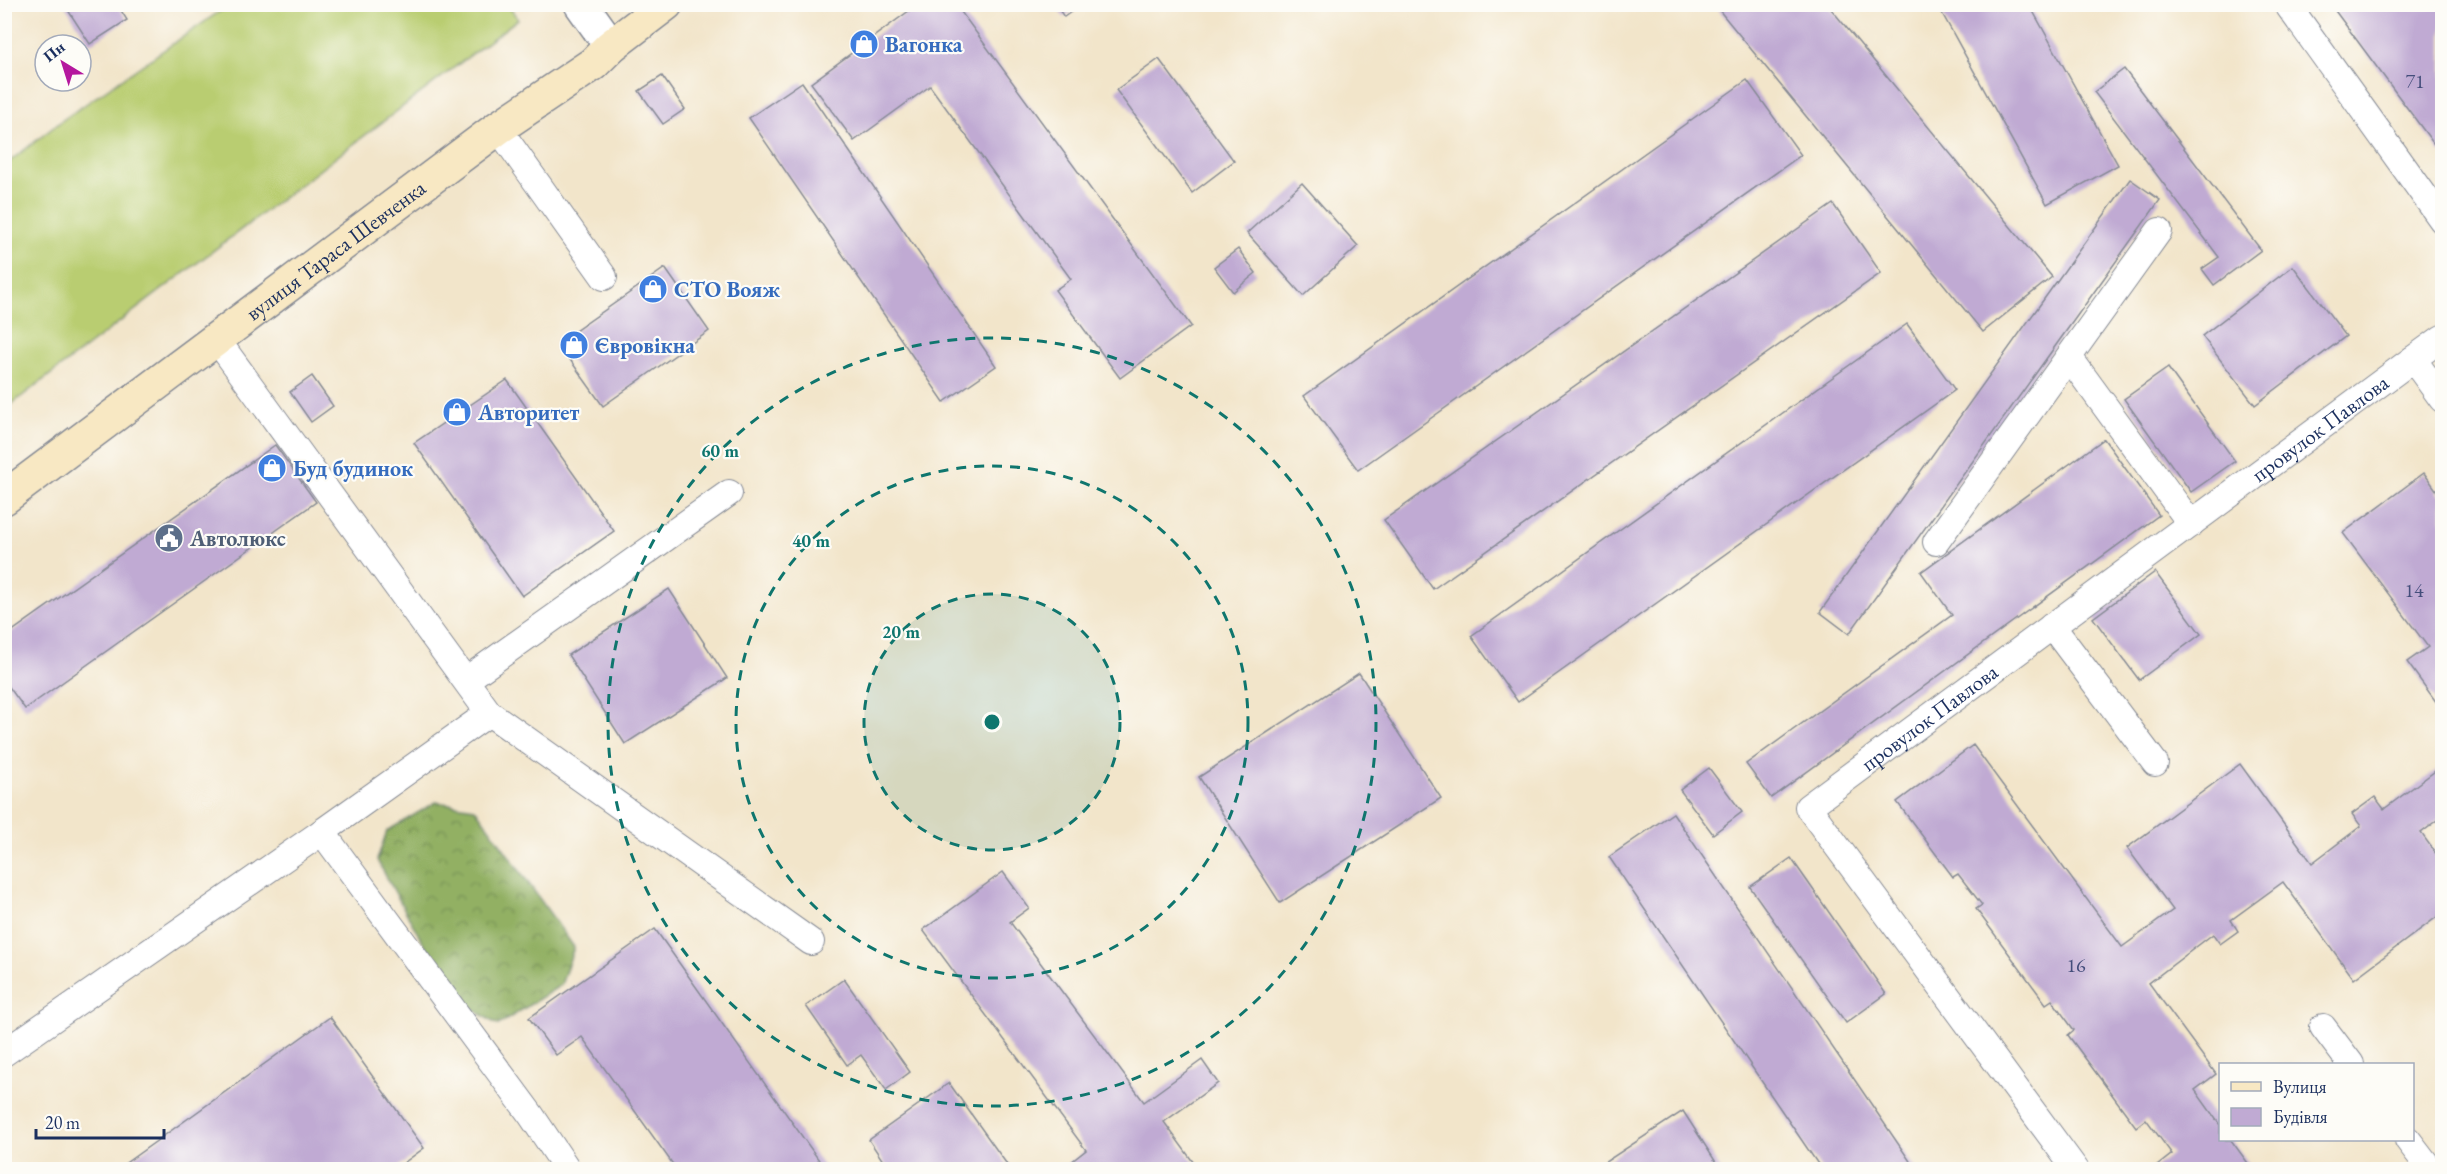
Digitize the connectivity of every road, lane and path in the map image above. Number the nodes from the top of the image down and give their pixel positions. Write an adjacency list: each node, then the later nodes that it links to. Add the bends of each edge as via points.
1 (580, 4): 4 (street)
2 (666, 4): 4 (main road, вулиця Тараса Шевченка)
3 (2287, 4): 6 (lane)
4 (611, 46): 5 (main road, вулиця Тараса Шевченка, via 593,64)
5 (498, 128): 8 (lane); 10 (main road, вулиця Тараса Шевченка)
6 (2442, 220)
7 (2160, 231): 11 (lane)
8 (604, 277)
9 (2442, 338): 12 (lane, провулок Павлова)
10 (217, 340): 15 (main road, вулиця Тараса Шевченка); 19 (lane)
11 (2069, 357): 16 (lane); 17 (lane)
12 (2413, 359): 13 (lane); 16 (lane, провулок Павлова)
13 (2442, 399)
14 (729, 493): 19 (lane)
15 (4, 498)
16 (2191, 524): 18 (lane, провулок Павлова)
17 (1936, 542)
18 (2052, 626): 21 (lane); 29 (lane, провулок Павлова, via 1808,807)
19 (466, 680): 20 (lane)
20 (489, 712): 22 (lane); 23 (lane)
21 (2155, 763)
22 (322, 832): 25 (lane); 28 (lane)
23 (811, 942)
24 (2323, 1027): 26 (lane)
25 (4, 1053)
26 (2350, 1063)
27 (2409, 1141): 30 (lane)
28 (568, 1170)
29 (2076, 1170)
30 (2431, 1170)

